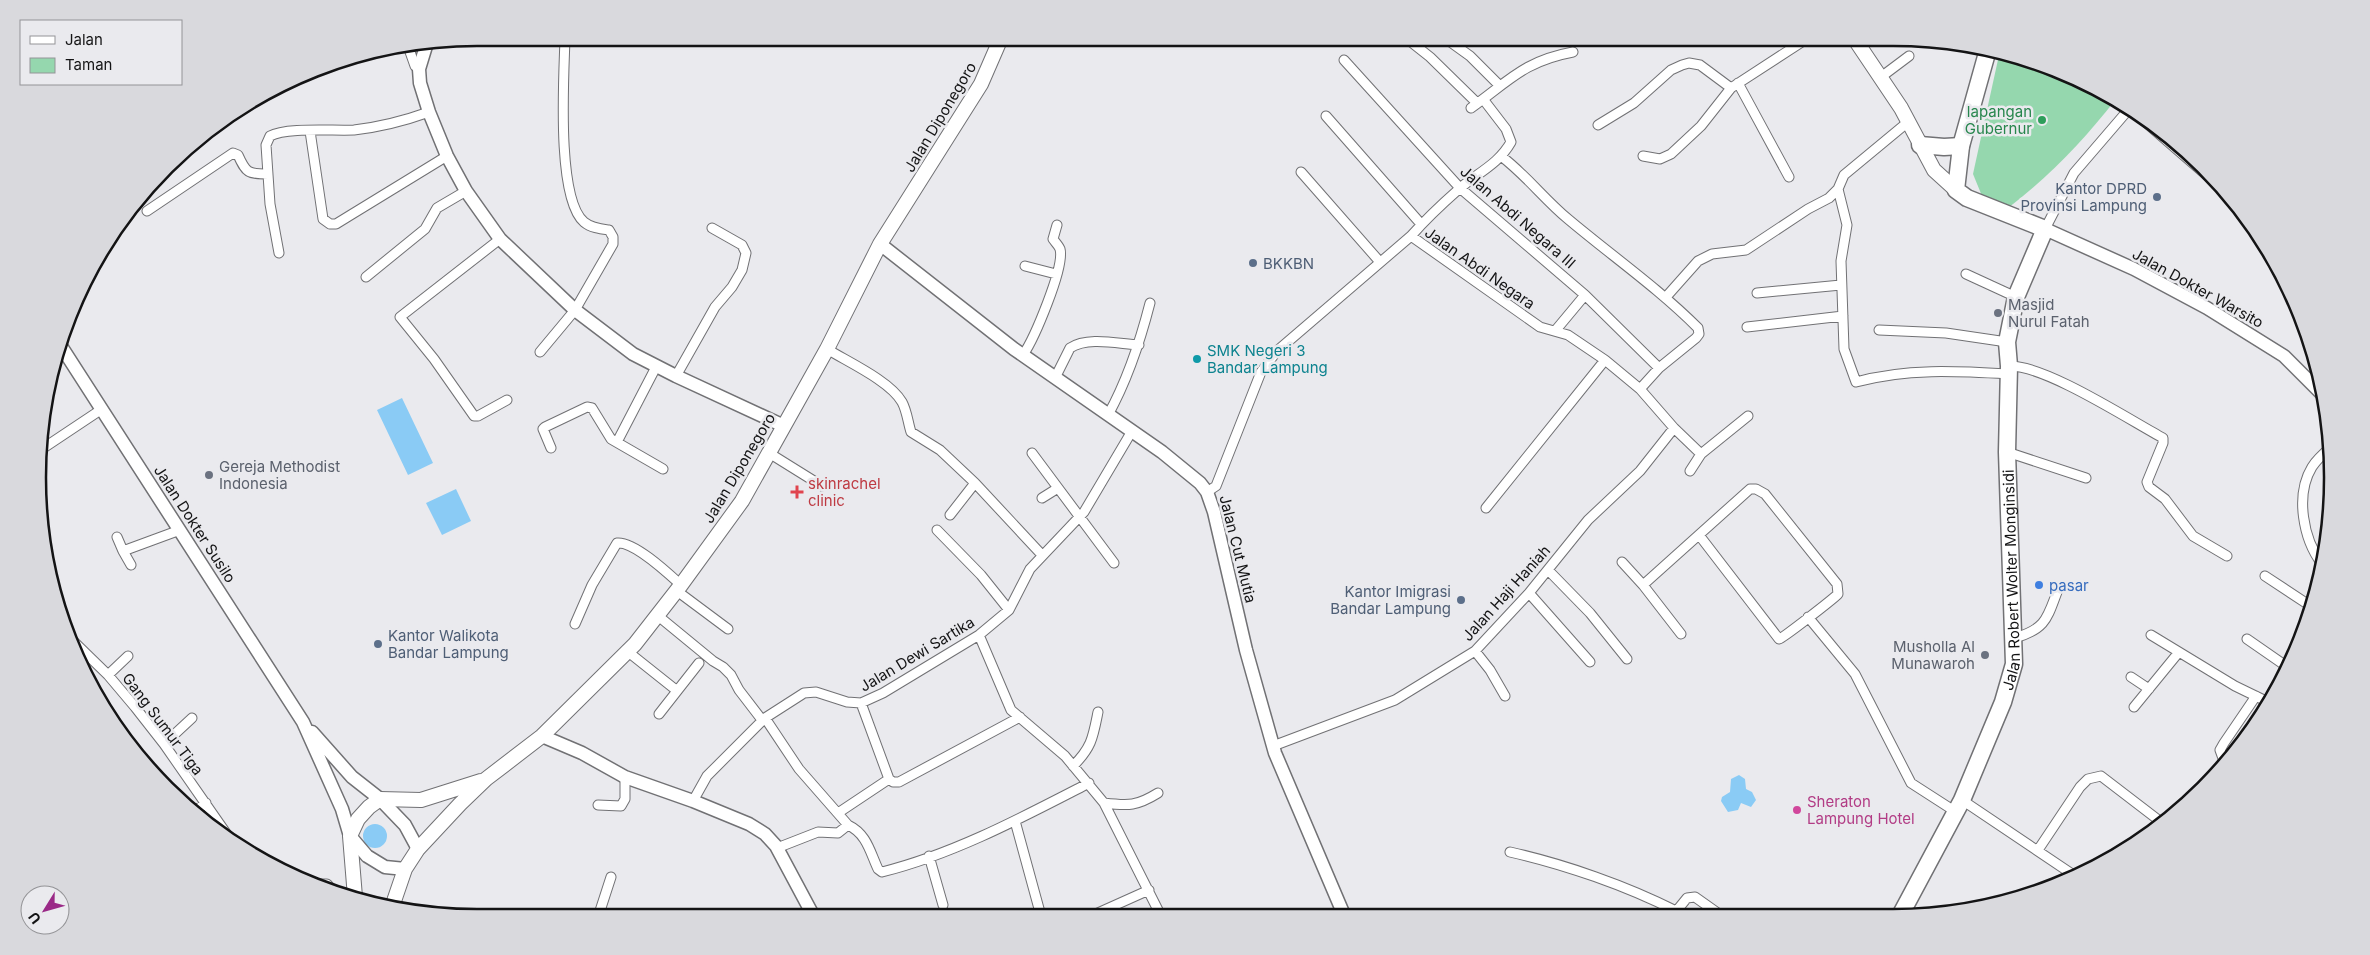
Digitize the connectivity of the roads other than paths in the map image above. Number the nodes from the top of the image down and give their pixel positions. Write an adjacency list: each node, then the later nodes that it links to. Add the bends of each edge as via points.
1 (565, 46): 56 (street, via 562,132 575,211 584,222 609,230 613,237 613,244)
2 (998, 46): 43 (main road, Jalan Diponegoro, via 982,84)
3 (1416, 46): 17 (street)
4 (1456, 46): 15 (street)
5 (1795, 46): 16 (street)
6 (1859, 46): 14 (main road)
7 (425, 50): 13 (main road)
8 (410, 52): 13 (street)
9 (1573, 52): 15 (street, via 1537,61)
10 (1909, 56): 14 (street)
11 (1986, 57): 25 (highway)
12 (1344, 60): 32 (street, Jalan Abdi Negara III)
13 (419, 69): 18 (main road)
14 (1880, 77): 21 (main road)
15 (1499, 85): 17 (street)
16 (1734, 85): 22 (street, via 1700,65 1689,63 1671,70 1646,94); 28 (street, via 1701,126 1671,154 1660,159); 31 (street)
17 (1477, 104): 27 (street, via 1510,137 1511,142)
18 (429, 112): 23 (street, via 354,130); 26 (main road)
19 (2124, 114): 40 (street, via 2074,173)
20 (1326, 116): 38 (street)
21 (1908, 122): 24 (main road); 33 (street, via 1844,175)
22 (1598, 125)
23 (310, 131): 26 (street, via 323,219 330,224 336,224); 30 (street, via 270,136 266,145)
24 (1920, 145): 25 (highway); 35 (main road, via 1934,170)
25 (1962, 146): 35 (highway)
26 (447, 156): 34 (main road)
27 (1501, 156): 32 (street, via 1492,167); 53 (street, via 1570,221)
28 (1643, 156)
29 (1301, 172): 45 (street)
30 (268, 174): 36 (street, via 252,174 244,169 238,155 232,154); 44 (street)
31 (1789, 177)
32 (1460, 188): 38 (street); 52 (street, Jalan Abdi Negara III)
33 (1838, 189): 50 (street, via 1846,225 1840,261); 53 (street, via 1829,198 1746,250 1712,254 1698,261)
34 (466, 190): 42 (main road); 49 (street, via 437,208 425,229)
35 (1956, 190): 40 (highway, via 1967,198)
36 (147, 211)
37 (1057, 224): 47 (street, via 1053,240 1060,249)
38 (1421, 224): 41 (street)
39 (712, 228): 71 (street, via 742,245 746,249 745,259 732,287 715,306)
40 (2045, 228): 54 (highway, Jalan Robert Wolter Monginsidi); 73 (main road, Jalan Dokter Warsito, via 2134,269 2207,308 2284,356)
41 (1411, 236): 45 (street, Jalan Abdi Negara); 60 (street, Jalan Abdi Negara, via 1540,328)
42 (500, 240): 56 (main road); 75 (street, via 400,317 474,416)
43 (880, 244): 63 (main road, Jalan Diponegoro); 66 (main road, Jalan Cut Mutia)
44 (279, 253)
45 (1380, 262): 96 (street, Jalan Abdi Negara, via 1266,364 1216,486)
46 (1025, 266): 47 (street)
47 (1056, 274): 66 (street, via 1047,307)
48 (1966, 274): 54 (street)
49 (366, 277)
50 (1841, 286): 51 (street); 57 (street)
51 (1757, 293)
52 (1585, 294): 60 (street); 69 (street, Jalan Abdi Negara III)
53 (1666, 297): 69 (street, via 1699,332)
54 (2016, 297): 61 (highway, Jalan Robert Wolter Monginsidi)
55 (1150, 303): 62 (street)
56 (575, 310): 65 (street); 68 (main road, via 633,354)
57 (1843, 316): 58 (street); 70 (street, via 1844,349 1856,382 1879,375 1918,371)
58 (1747, 327)
59 (1879, 330): 61 (street, via 1946,333)
60 (1555, 331): 67 (street, Jalan Abdi Negara, via 1568,335)
61 (2007, 342): 70 (highway, Jalan Robert Wolter Monginsidi)
62 (1139, 345): 72 (street, via 1084,342 1075,345 1070,348); 77 (street, via 1123,388)
63 (827, 349): 79 (main road, Jalan Diponegoro); 93 (street, via 880,381 903,403 911,432 940,450)
64 (65, 352): 76 (main road, Jalan Dokter Susilo)
65 (540, 352)
66 (1023, 355): 72 (main road, Jalan Cut Mutia)
67 (1605, 360): 74 (street, Jalan Abdi Negara); 98 (street)
68 (656, 367): 71 (main road); 82 (street)
69 (1659, 368): 74 (street)
70 (2009, 370): 85 (highway, Jalan Robert Wolter Monginsidi); 108 (street, via 2018,365 2046,374 2163,438 2147,482 2149,487 2165,500 2194,536)
71 (676, 376): 79 (main road)
72 (1055, 378): 77 (main road, Jalan Cut Mutia)
73 (2313, 385)
74 (1640, 389): 80 (street, Jalan Abdi Negara)
75 (507, 400)
76 (102, 409): 83 (street); 101 (main road, Jalan Dokter Susilo)
77 (1108, 415): 81 (main road, Jalan Cut Mutia)
78 (1748, 416): 88 (street)
79 (784, 426): 86 (main road, Jalan Diponegoro)
80 (1672, 431): 88 (street, Jalan Abdi Negara); 112 (street, Jalan Haji Haniah, via 1640,471 1588,520)
81 (1132, 432): 96 (main road, Jalan Cut Mutia, via 1162,452); 100 (street, Jalan Dewi Sartika)
82 (617, 442): 84 (street, via 605,433 595,410 586,407 543,429); 90 (street)
83 (47, 445)
84 (551, 448)
85 (2007, 452): 92 (street); 127 (highway, Jalan Robert Wolter Monginsidi)
86 (769, 453): 94 (street); 116 (main road, Jalan Diponegoro, via 742,501)
87 (1032, 453): 95 (street)
88 (1701, 454): 91 (street)
89 (2323, 454): 107 (street, via 2307,478 2304,505 2308,535)
90 (663, 469)
91 (1690, 471)
92 (2086, 478)
93 (975, 483): 99 (street); 106 (street)
94 (822, 486)
95 (1058, 488): 97 (street); 100 (street)
96 (1207, 492): 155 (main road, Jalan Cut Mutia, via 1250,668)
97 (1042, 498)
98 (1486, 508)
99 (950, 515)
100 (1078, 517): 106 (street, Jalan Dewi Sartika); 110 (street)
101 (180, 530): 105 (street); 152 (main road, Jalan Dokter Susilo)
102 (937, 530): 119 (street, via 981,574)
103 (1699, 535): 114 (street); 121 (street, via 1776,637 1782,639); 121 (street, via 1750,489 1756,488 1765,494 1836,584 1838,594)
104 (117, 537): 105 (street)
105 (123, 551): 111 (street)
106 (1042, 555): 119 (street, Jalan Dewi Sartika, via 1030,569)
107 (2316, 555)
108 (2227, 556)
109 (1622, 562): 114 (street)
110 (1114, 563)
111 (130, 565)
112 (1548, 570): 117 (street, Jalan Haji Haniah); 134 (street)
113 (2265, 576): 118 (street)
114 (1643, 585): 125 (street)
115 (2059, 587): 127 (street, via 2040,628)
116 (679, 588): 120 (main road, Jalan Diponegoro); 122 (street, via 660,564 619,542 592,585); 123 (street)
117 (1528, 593): 130 (street, Jalan Haji Haniah); 135 (street)
118 (2305, 602)
119 (1009, 610): 124 (street, Jalan Dewi Sartika)
120 (657, 615): 131 (main road, Jalan Diponegoro); 151 (street, via 723,666)
121 (1808, 617): 168 (street, via 1858,678 1912,783)
122 (575, 624)
123 (728, 629)
124 (979, 634): 145 (street, Jalan Dewi Sartika); 149 (street, via 1007,702)
125 (1681, 634)
126 (2151, 635): 132 (street)
127 (2015, 638): 168 (highway, Jalan Robert Wolter Monginsidi, via 2014,664 2008,688)
128 (2246, 639): 137 (street)
129 (82, 649): 138 (street, Gang Sumur Tiga)
130 (1475, 650): 142 (street); 155 (street, Jalan Haji Haniah, via 1395,700)
131 (627, 651): 141 (street); 153 (main road, Jalan Diponegoro)
132 (2179, 652): 140 (street); 143 (street)
133 (128, 656): 138 (street)
134 (1628, 659)
135 (1590, 662)
136 (700, 663): 141 (street)
137 (2281, 663)
138 (108, 674): 154 (street, Gang Sumur Tiga)
139 (2131, 677): 140 (street)
140 (2149, 688): 146 (street)
141 (676, 690): 148 (street)
142 (1505, 696)
143 (2256, 696): 144 (street); 156 (street, via 2220,750)
144 (2262, 699)
145 (861, 703): 151 (street, Jalan Dewi Sartika, via 816,692 804,693); 160 (street)
146 (2134, 707)
147 (1098, 712): 157 (street, via 1093,741)
148 (659, 714)
149 (1020, 717): 157 (street); 160 (street, via 900,782)
150 (192, 718): 154 (street)
151 (764, 719): 164 (street, Jalan Dewi Sartika, via 707,776); 170 (street, via 787,754)
152 (303, 722): 163 (main road, Jalan Dokter Susilo, via 352,777); 175 (main road, Jalan Dokter Susilo, via 342,809)
153 (542, 736): 158 (main road); 159 (main road, Jalan Diponegoro)
154 (164, 744): 165 (street, Gang Sumur Tiga)
155 (1273, 746): 193 (main road, Jalan Cut Mutia)
156 (2222, 756)
157 (1073, 766): 161 (street)
158 (626, 777): 164 (main road); 167 (street, via 625,800 621,806)
159 (486, 779): 163 (main road, via 421,800); 177 (main road, Jalan Diponegoro)
160 (889, 779): 170 (street)
161 (1089, 783): 166 (street); 172 (street)
162 (1158, 793): 166 (street, via 1140,804)
163 (380, 799): 175 (main road, via 358,819); 177 (main road, Jalan Dokter Susilo, via 405,825)
164 (693, 801): 176 (main road, via 749,824 765,834)
165 (206, 803): 169 (street); 173 (street, Gang Sumur Tiga)
166 (1104, 803): 184 (street)
167 (598, 805)
168 (1959, 806): 178 (street); 197 (highway, Jalan Robert Wolter Monginsidi)
169 (200, 808)
170 (838, 813): 174 (street)
171 (2157, 819): 178 (street, via 2101,776 2093,777 2080,787)
172 (1015, 822): 180 (street); 190 (street)
173 (219, 823)
174 (848, 825): 176 (street, via 838,833 818,832); 180 (street, via 864,838 880,871)
175 (350, 836): 181 (main road, Jalan Dokter Susilo, via 367,856 385,867); 185 (main road)
176 (777, 848): 189 (main road)
177 (418, 849): 181 (main road, Jalan Diponegoro)
178 (2038, 850): 182 (street)
179 (1510, 852): 194 (street, via 1556,864 1642,895)
180 (929, 856): 187 (street)
181 (405, 869): 186 (main road, Jalan Diponegoro)
182 (2068, 871)
183 (612, 877): 188 (street)
184 (1149, 890): 191 (street); 192 (street)
185 (354, 891)
186 (394, 900)
187 (943, 905)
188 (601, 909)
189 (810, 909)
190 (1039, 909)
191 (1107, 909)
192 (1158, 909)
193 (1341, 909)
194 (1668, 909)
195 (1678, 909): 196 (street, via 1687,898 1695,897)
196 (1712, 909)
197 (1904, 909)

